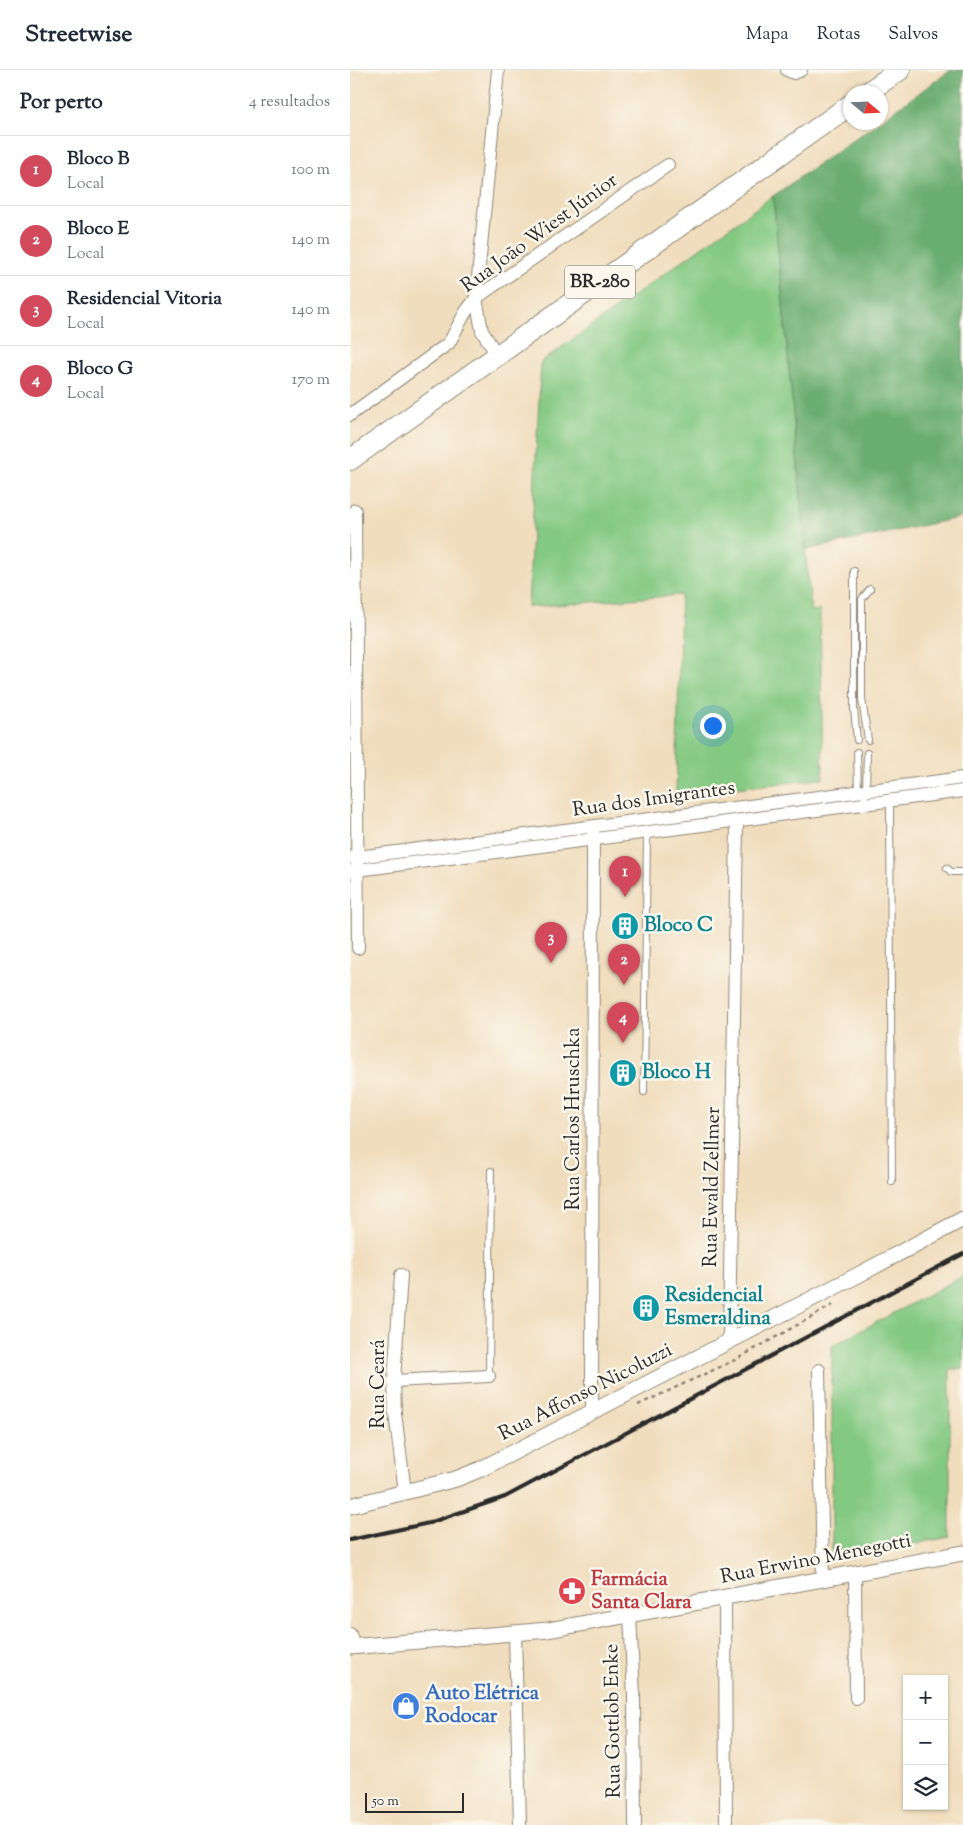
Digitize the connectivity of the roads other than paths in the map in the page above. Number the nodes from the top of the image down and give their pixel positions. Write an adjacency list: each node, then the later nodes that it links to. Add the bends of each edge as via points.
1 (498, 70): 6 (street)
2 (900, 70): 3 (highway)
3 (878, 85)
4 (843, 110): 7 (highway, BR-280)
5 (668, 165): 6 (street, Rua João Wiest Júnior)
6 (476, 298): 7 (street, via 482,331); 8 (street, Rua João Wiest Júnior, via 449,343)
7 (497, 355): 9 (highway, BR-280)
8 (350, 415)
9 (350, 460)
10 (353, 512): 27 (street)
11 (854, 571): 13 (lane)
12 (870, 589): 14 (lane, via 862,599 862,699)
13 (857, 740)
14 (868, 740)
15 (857, 752): 19 (lane)
16 (867, 752): 19 (lane)
17 (963, 778): 19 (street, Rua dos Imigrantes)
18 (963, 791): 20 (street, Rua dos Imigrantes)
19 (862, 792): 21 (lane); 23 (street, Rua dos Imigrantes)
20 (890, 802): 21 (street, Rua dos Imigrantes); 33 (lane)
21 (863, 805): 22 (street, Rua dos Imigrantes)
22 (737, 821): 24 (street, Rua dos Imigrantes); 36 (street, Rua Ewald Zellmer)
23 (593, 827): 25 (street, Rua Carlos Hruschka); 26 (street, Rua dos Imigrantes)
24 (647, 833): 25 (street, Rua dos Imigrantes); 31 (lane)
25 (594, 840): 26 (street, Rua dos Imigrantes); 40 (street, Rua Carlos Hruschka)
26 (504, 845): 27 (street, Rua dos Imigrantes)
27 (353, 864): 30 (street)
28 (946, 868): 29 (lane, via 951,872)
29 (963, 872)
30 (358, 948)
31 (644, 1092)
32 (491, 1171): 38 (lane)
33 (892, 1182)
34 (963, 1219): 36 (street, Rua Affonso Nicoluzzi)
35 (401, 1275): 39 (street, Rua Ceará)
36 (729, 1342): 40 (street, Rua Affonso Nicoluzzi)
37 (819, 1370): 45 (street)
38 (489, 1376): 39 (street)
39 (394, 1381): 41 (street, Rua Ceará)
40 (592, 1412): 41 (street, Rua Affonso Nicoluzzi, via 481,1469)
41 (405, 1492): 42 (street, Rua Affonso Nicoluzzi)
42 (350, 1506)
43 (963, 1553): 44 (street, Rua Erwino Menegotti)
44 (855, 1574): 45 (street, Rua Erwino Menegotti); 50 (street)
45 (823, 1579): 46 (street, Rua Erwino Menegotti)
46 (726, 1598): 47 (street, Rua Erwino Menegotti); 53 (street)
47 (630, 1615): 48 (street, Rua Erwino Menegotti); 52 (street, Rua Gottlob Enke)
48 (515, 1634): 49 (street, Rua Erwino Menegotti); 51 (street)
49 (351, 1643)
50 (856, 1698)
51 (520, 1825)
52 (635, 1825)
53 (726, 1825)

